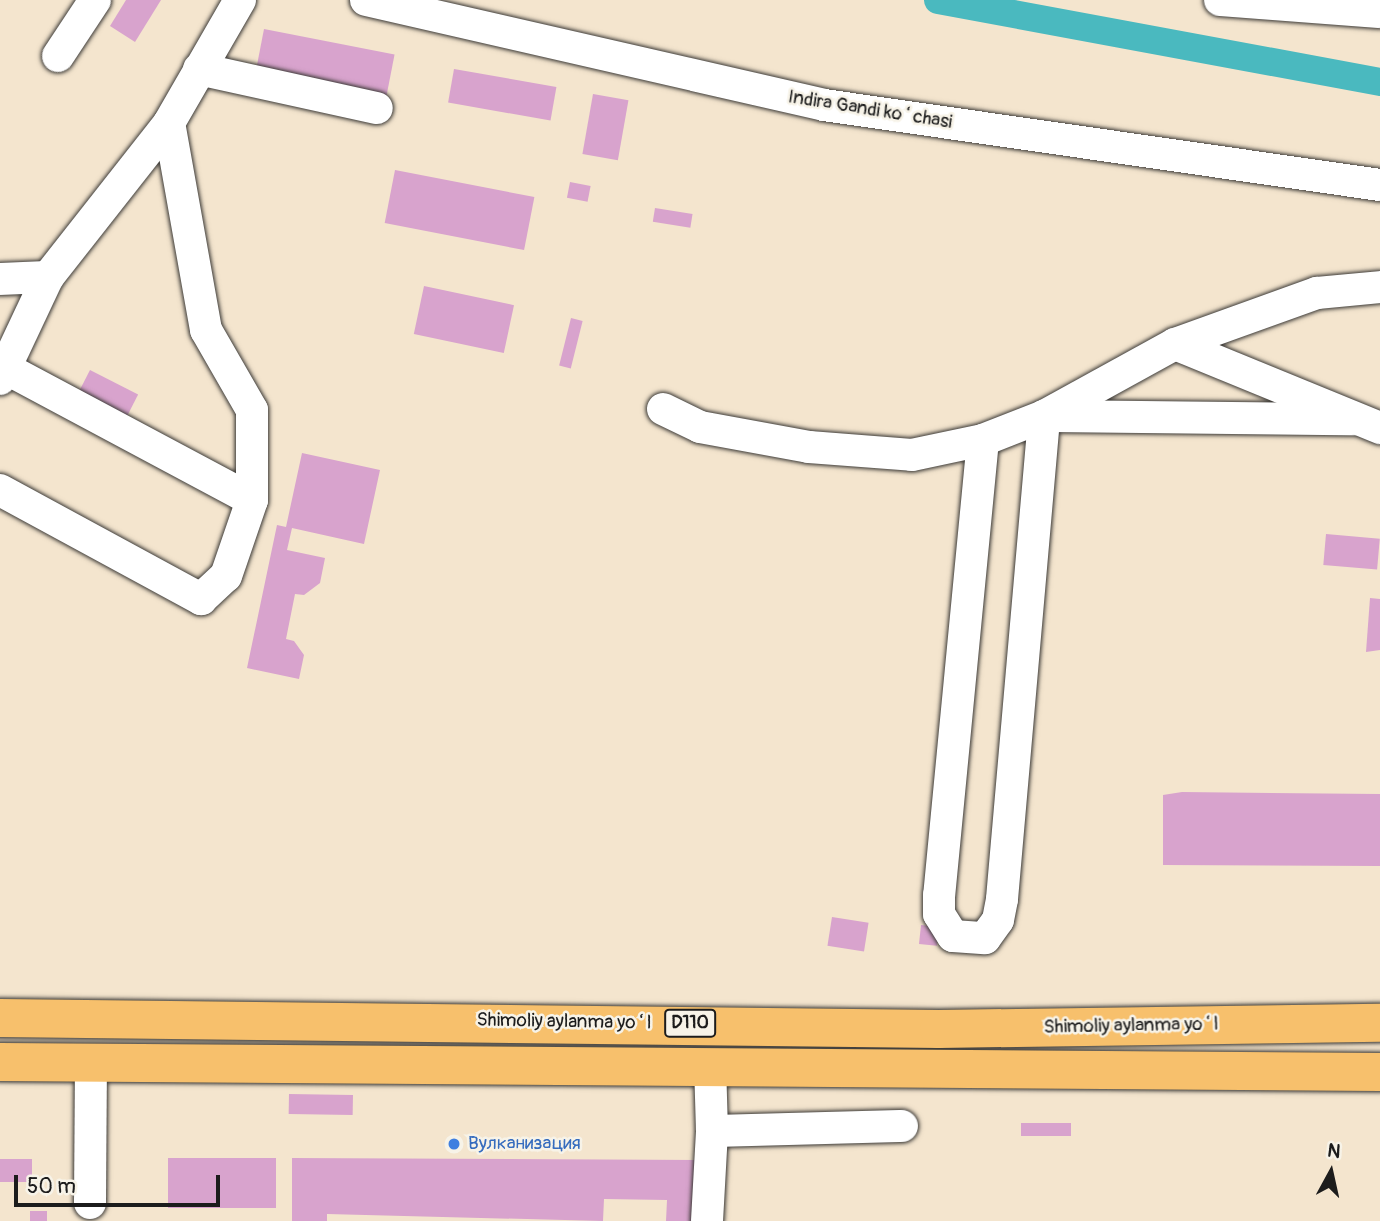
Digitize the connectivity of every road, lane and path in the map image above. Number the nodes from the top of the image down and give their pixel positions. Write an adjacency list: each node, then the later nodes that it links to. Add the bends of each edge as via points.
1 (96, 0): 6 (street)
2 (240, 0): 7 (street)
3 (366, 0): 10 (street, Indira Gandi koʻchasi, via 824,105)
4 (1220, 0): 5 (street)
5 (1380, 12)
6 (58, 56)
7 (199, 69): 8 (street); 9 (street)
8 (377, 108)
9 (169, 123): 11 (street); 21 (street, via 206,330 252,410)
10 (1380, 185)
11 (48, 276): 12 (street); 15 (street)
12 (0, 279)
13 (1380, 287): 14 (street, via 1317,293)
14 (1175, 344): 17 (street); 18 (street)
15 (3, 374): 21 (street)
16 (663, 409): 19 (street, via 700,427 809,447 912,455)
17 (1044, 416): 18 (street); 19 (street); 19 (street, via 1002,899 998,919 985,939 953,936 939,914)
18 (1366, 423)
19 (983, 440)
20 (0, 490): 21 (street, via 201,599 226,576)
21 (252, 500)
22 (76, 1017): 23 (main road, Shimoliy aylanma yoʻl / D110); 25 (main road, Shimoliy aylanma yoʻl / D110); 27 (main road)
23 (0, 1018)
24 (1380, 1023): 25 (main road, Shimoliy aylanma yoʻl / D110)
25 (939, 1028): 29 (main road)
26 (0, 1062): 27 (main road, D110)
27 (86, 1062): 28 (main road, D110); 33 (street)
28 (710, 1065): 29 (main road, D110); 32 (street)
29 (938, 1068): 30 (main road, D110)
30 (1380, 1072)
31 (902, 1126): 32 (street)
32 (712, 1131): 34 (street)
33 (90, 1203)
34 (707, 1221)

